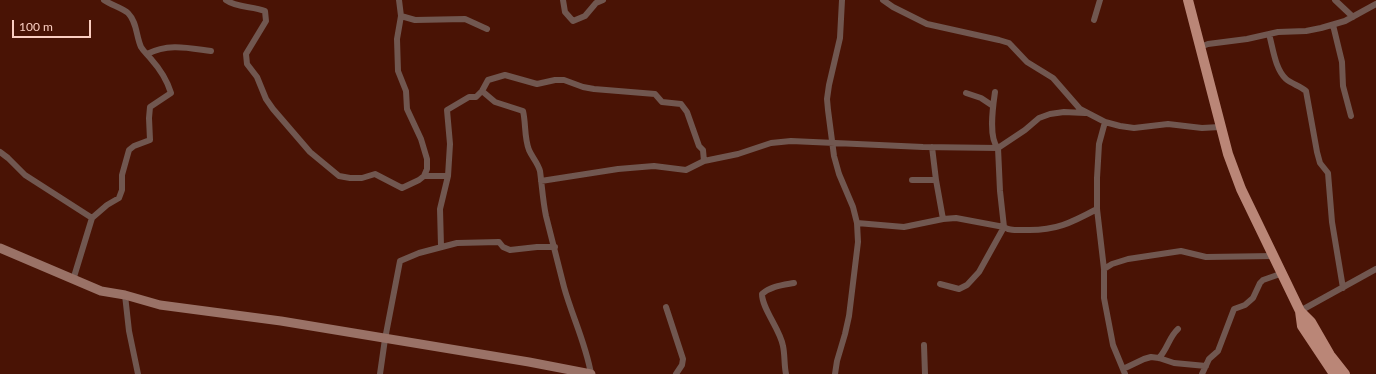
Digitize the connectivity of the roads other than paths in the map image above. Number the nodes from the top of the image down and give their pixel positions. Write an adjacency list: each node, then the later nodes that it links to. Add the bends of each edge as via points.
1 (104, 0): 20 (street, via 129,14 134,22 140,45)
2 (226, 0): 34 (street, via 232,4 265,11 266,21 246,54 247,64 266,99 310,152 339,176 362,178 375,174 402,188)
3 (399, 0): 12 (street)
4 (563, 0): 5 (street, via 564,12 573,21 585,16 596,3)
5 (603, 0)
6 (842, 0): 29 (street, via 840,38 827,99)
7 (883, 0): 25 (street, via 927,24 1009,43 1027,62 1053,78 1080,109)
8 (1100, 0): 14 (street)
9 (1188, 0): 18 (main road)
10 (1334, 0): 13 (street)
11 (1376, 4): 13 (street)
12 (401, 16): 16 (street, via 415,20 465,19); 34 (street, via 397,39 398,71 406,91 407,110 421,138 427,159)
13 (1353, 17): 15 (street)
14 (1094, 20)
15 (1333, 25): 17 (street, via 1306,31); 26 (street, via 1342,62 1343,86)
16 (487, 29)
17 (1269, 34): 18 (street); 54 (street, via 1282,75 1306,91 1317,152 1320,163 1328,172 1332,222)
18 (1200, 47): 28 (main road)
19 (211, 51): 20 (street, via 166,47)
20 (147, 54): 40 (street, via 165,79 171,93 150,107 150,140 129,150 119,198)
21 (482, 91): 33 (street, via 488,80 505,76 537,84 564,80 594,89 655,94 662,102 681,104 687,112 699,146 703,150); 35 (street, via 476,97 469,97 447,110 450,144); 38 (street, via 495,102 523,111 525,136 540,169)
22 (995, 92): 24 (street)
23 (966, 93): 24 (street, via 981,98)
24 (993, 106): 31 (street, via 993,130)
25 (1088, 114): 27 (street); 31 (street, via 1064,112 1039,118)
26 (1351, 116)
27 (1105, 122): 28 (street, via 1134,128 1168,124 1202,128); 39 (street, via 1099,144)
28 (1220, 127): 47 (main road, via 1241,189)
29 (833, 143): 30 (street); 33 (street, via 771,143 738,154); 42 (street, via 834,156)
30 (932, 147): 31 (street); 37 (street)
31 (998, 148): 43 (street)
32 (0, 152): 40 (street, via 25,175)
33 (704, 161): 38 (street, via 686,170 654,166)
34 (424, 176): 35 (street)
35 (448, 176): 44 (street, via 440,209)
36 (912, 180): 37 (street)
37 (936, 180): 41 (street)
38 (541, 181): 45 (street, via 546,216)
39 (1097, 209): 43 (street, via 1063,226 1042,230 1009,230); 48 (street)
40 (92, 218): 51 (street)
41 (943, 219): 42 (street, via 904,227); 43 (street, via 956,218)
42 (857, 223): 70 (street, via 858,242 849,316)
43 (1004, 227): 53 (street, via 979,272 967,285 960,289)
44 (441, 246): 45 (street, via 499,242 510,250); 59 (street, via 400,261)
45 (555, 247): 67 (street, via 570,308)
46 (0, 248): 51 (main road)
47 (1274, 256): 48 (street, via 1206,257 1181,251 1128,259); 50 (main road)
48 (1104, 269): 64 (street, via 1104,298 1113,345)
49 (1376, 269): 54 (street)
50 (1283, 273): 57 (main road); 62 (street, via 1263,280 1253,298 1234,308 1218,351 1209,359)
51 (73, 280): 55 (main road, via 101,291)
52 (794, 283): 69 (street, via 767,289 762,294 783,345)
53 (940, 284)
54 (1343, 288): 57 (street)
55 (125, 295): 59 (main road, via 160,305 281,321); 65 (street)
56 (666, 307): 68 (street, via 683,359)
57 (1300, 311): 73 (main road, via 1302,326); 74 (main road, via 1311,322 1330,355)
58 (1178, 329): 61 (street, via 1172,334 1168,346)
59 (384, 339): 63 (main road, via 529,362); 66 (street)
60 (924, 345): 71 (street)
61 (1159, 358): 62 (street, via 1174,363); 64 (street, via 1144,359)
62 (1206, 366): 72 (street)
63 (570, 372): 67 (main road)
64 (1124, 372)
65 (138, 374)
66 (380, 374)
67 (591, 374)
68 (676, 374)
69 (786, 374)
70 (835, 374)
71 (925, 374)
72 (1202, 374)
73 (1334, 374)
74 (1345, 374)

